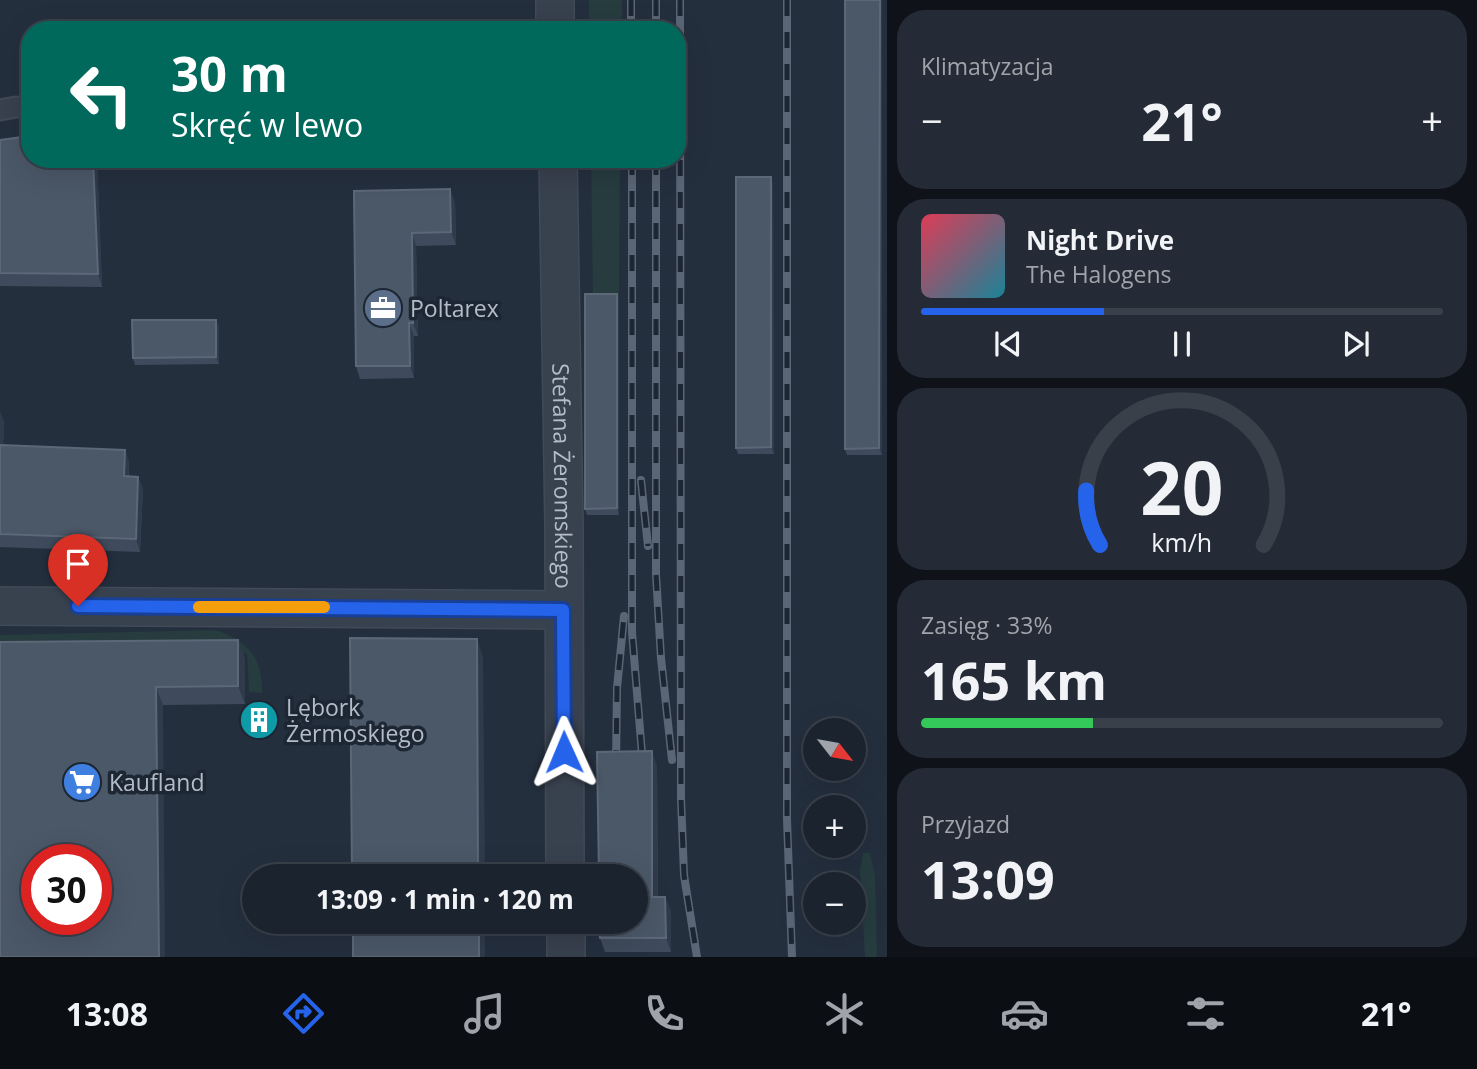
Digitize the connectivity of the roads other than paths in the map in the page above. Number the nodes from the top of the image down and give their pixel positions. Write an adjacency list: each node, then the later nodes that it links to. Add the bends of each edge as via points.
1 (555, 0): 2 (street)
2 (555, 21)
3 (558, 168): 5 (street, Stefana Żeromskiego)
4 (0, 606): 5 (street)
5 (563, 610): 6 (street, Stefana Żeromskiego)
6 (565, 864)
7 (566, 934): 8 (street)
8 (566, 957)

